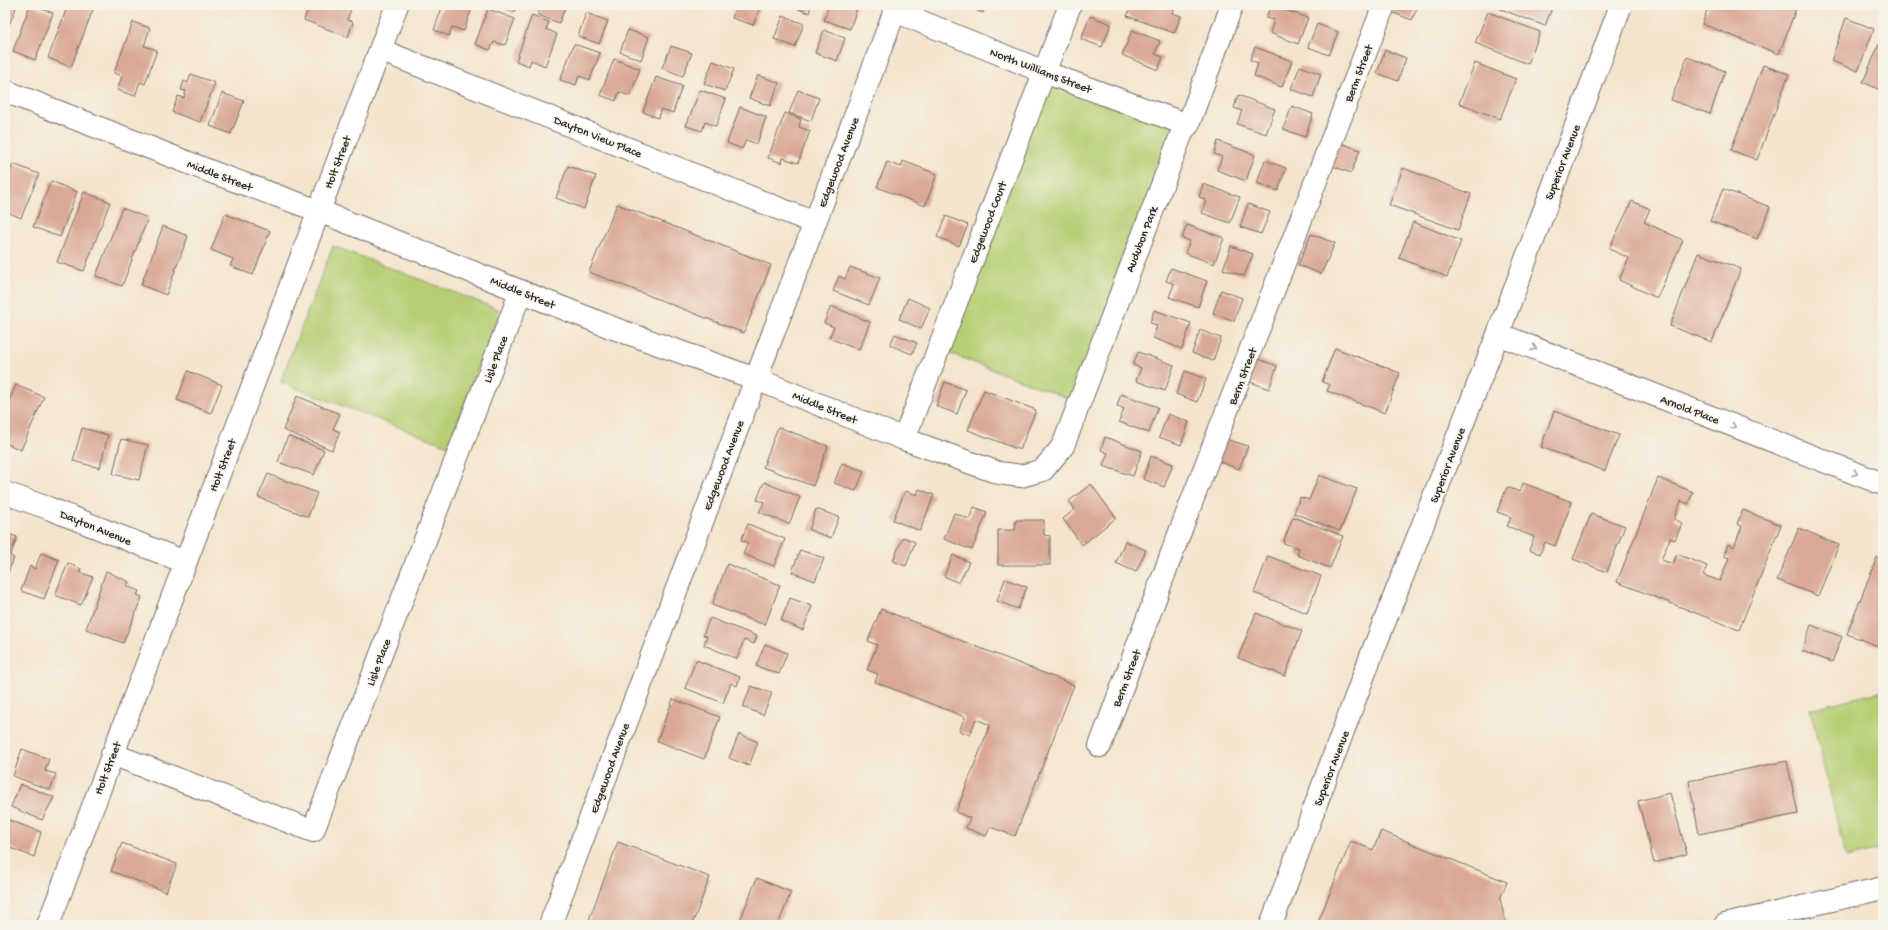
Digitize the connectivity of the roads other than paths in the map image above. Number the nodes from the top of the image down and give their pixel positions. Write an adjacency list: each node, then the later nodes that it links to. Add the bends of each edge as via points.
1 (397, 5): 7 (street, Holt Street)
2 (1070, 5): 8 (street, Edgewood Court)
3 (1232, 5): 10 (street, Audubon Park)
4 (1384, 5): 21 (street, Berm Street)
5 (1621, 5): 14 (street, Superior Avenue)
6 (896, 8): 8 (street, North Williams Street); 12 (street, Edgewood Avenue)
7 (380, 50): 11 (street, Holt Street); 12 (street, Dayton View Place)
8 (1044, 72): 10 (street, North Williams Street); 16 (street, Edgewood Court)
9 (5, 91): 11 (street, Middle Street)
10 (1188, 126): 17 (street, Audubon Park, via 1180,137 1063,446)
11 (318, 211): 13 (street, Middle Street); 20 (street, Holt Street)
12 (815, 223): 15 (street, Edgewood Avenue)
13 (521, 291): 15 (street, Middle Street, via 613,328); 22 (street, Lisle Place, via 313,831)
14 (1498, 334): 18 (street, Arnold Place, one-way to 18); 26 (street, Superior Avenue, via 1371,656)
15 (756, 379): 16 (street, Middle Street); 25 (street, Edgewood Avenue)
16 (904, 439): 17 (street, Middle Street, via 999,473 1021,476)
17 (1043, 470)
18 (1883, 484)
19 (5, 493): 20 (street, Dayton Avenue)
20 (185, 562): 22 (street, Holt Street)
21 (1100, 746)
22 (112, 754): 24 (street, Holt Street)
23 (1883, 888): 27 (street)
24 (48, 925)
25 (550, 925)
26 (1271, 925)
27 (1725, 925)

